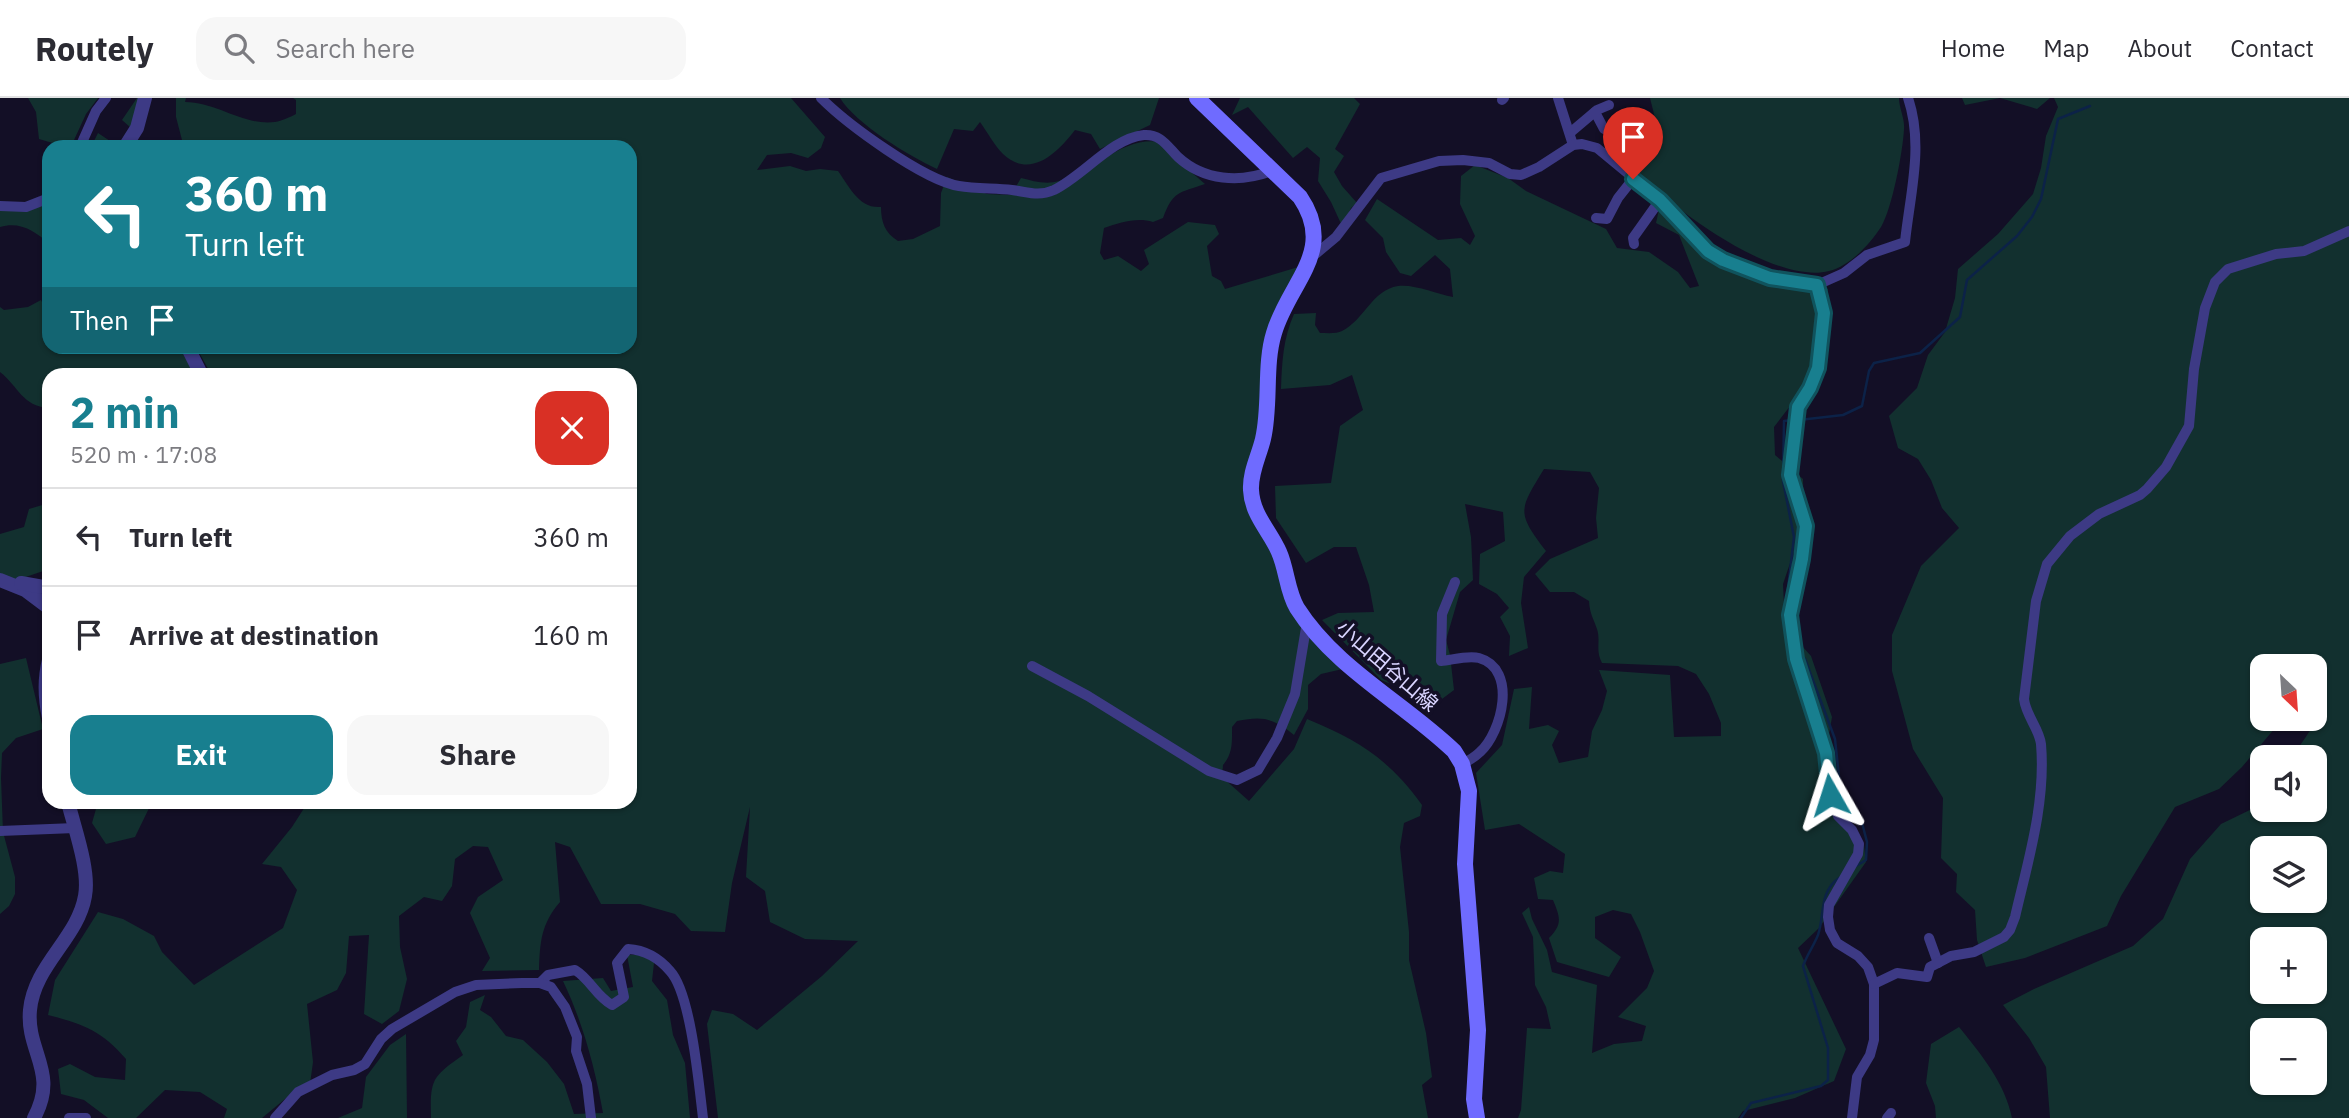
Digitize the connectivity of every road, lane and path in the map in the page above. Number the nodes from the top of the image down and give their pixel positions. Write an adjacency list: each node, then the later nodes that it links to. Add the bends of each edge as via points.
1 (106, 98): 11 (street)
2 (145, 98): 12 (street)
3 (821, 98): 14 (street, via 861,133 930,175 959,186 1039,195 1078,176 1123,141 1145,135 1160,137 1198,171 1226,180)
4 (1197, 98): 14 (main road, 小山田谷山線)
5 (1558, 98): 10 (street)
6 (1908, 98): 23 (street, via 1917,153 1905,242 1867,255 1844,273)
7 (1609, 105): 8 (street)
8 (1594, 112): 9 (street); 10 (street)
9 (1604, 129)
10 (1571, 132): 13 (street)
11 (83, 140)
12 (129, 140)
13 (1573, 145): 15 (street, via 1597,148); 22 (street, via 1521,175 1489,163 1462,160 1438,161 1381,178 1336,237)
14 (1272, 171): 22 (main road, 小山田谷山線, via 1300,197 1311,215)
15 (1633, 179): 16 (street); 19 (street, via 1607,219)
16 (1660, 200): 21 (street, via 1633,238); 23 (street, via 1708,251 1723,260 1770,278)
17 (42, 201): 18 (street, via 26,207)
18 (0, 206)
19 (1596, 218)
20 (2349, 231): 35 (street, via 2304,251 2276,254 2221,274 2205,308 2191,420 2179,446 2147,489 2099,514 2070,536 2047,564 2036,601 2024,699 2040,742 2042,788 2015,917 2004,937)
21 (1634, 244)
22 (1312, 257): 28 (main road, 小山田谷山線, via 1279,315 1272,337 1266,421 1250,488 1260,521 1279,552 1293,599)
23 (1817, 285): 37 (street, via 1824,313 1818,368 1798,407 1790,475 1806,526 1790,615 1796,659 1826,753 1830,795 1838,816 1859,844 1858,854 1829,905 1830,930 1837,943 1868,967)
24 (1, 580): 26 (street); 27 (street)
25 (1455, 582): 30 (street, via 1442,614 1441,661 1478,658 1493,665 1504,699 1481,752)
26 (42, 587)
27 (42, 603)
28 (1307, 622): 29 (street, via 1295,694 1278,738 1258,770 1237,780 1209,771); 30 (main road, 小山田谷山線, via 1349,665 1446,743)
29 (1032, 666)
30 (1462, 764): 46 (main road, 小山田谷山線, via 1469,791 1465,864 1478,1046)
31 (70, 809): 32 (street)
32 (75, 828): 33 (street); 40 (street, via 86,893 78,918 39,978 30,1008 45,1086)
33 (0, 831)
34 (1929, 938): 35 (street)
35 (1938, 962): 37 (street, via 1927,976 1897,973)
36 (540, 983): 43 (street, via 487,984 456,992 393,1029 365,1064 298,1092); 44 (street, via 555,990 577,1037); 45 (street, via 548,975 575,970 612,1005 624,997 617,963 628,949 643,950 671,972 691,1028)
37 (1874, 984): 39 (street, via 1874,1041 1857,1077)
38 (1866, 1100): 39 (street)
39 (1853, 1113)
40 (34, 1118)
41 (69, 1118): 42 (street)
42 (86, 1118)
43 (275, 1118)
44 (591, 1118)
45 (703, 1118)
46 (1477, 1118)

